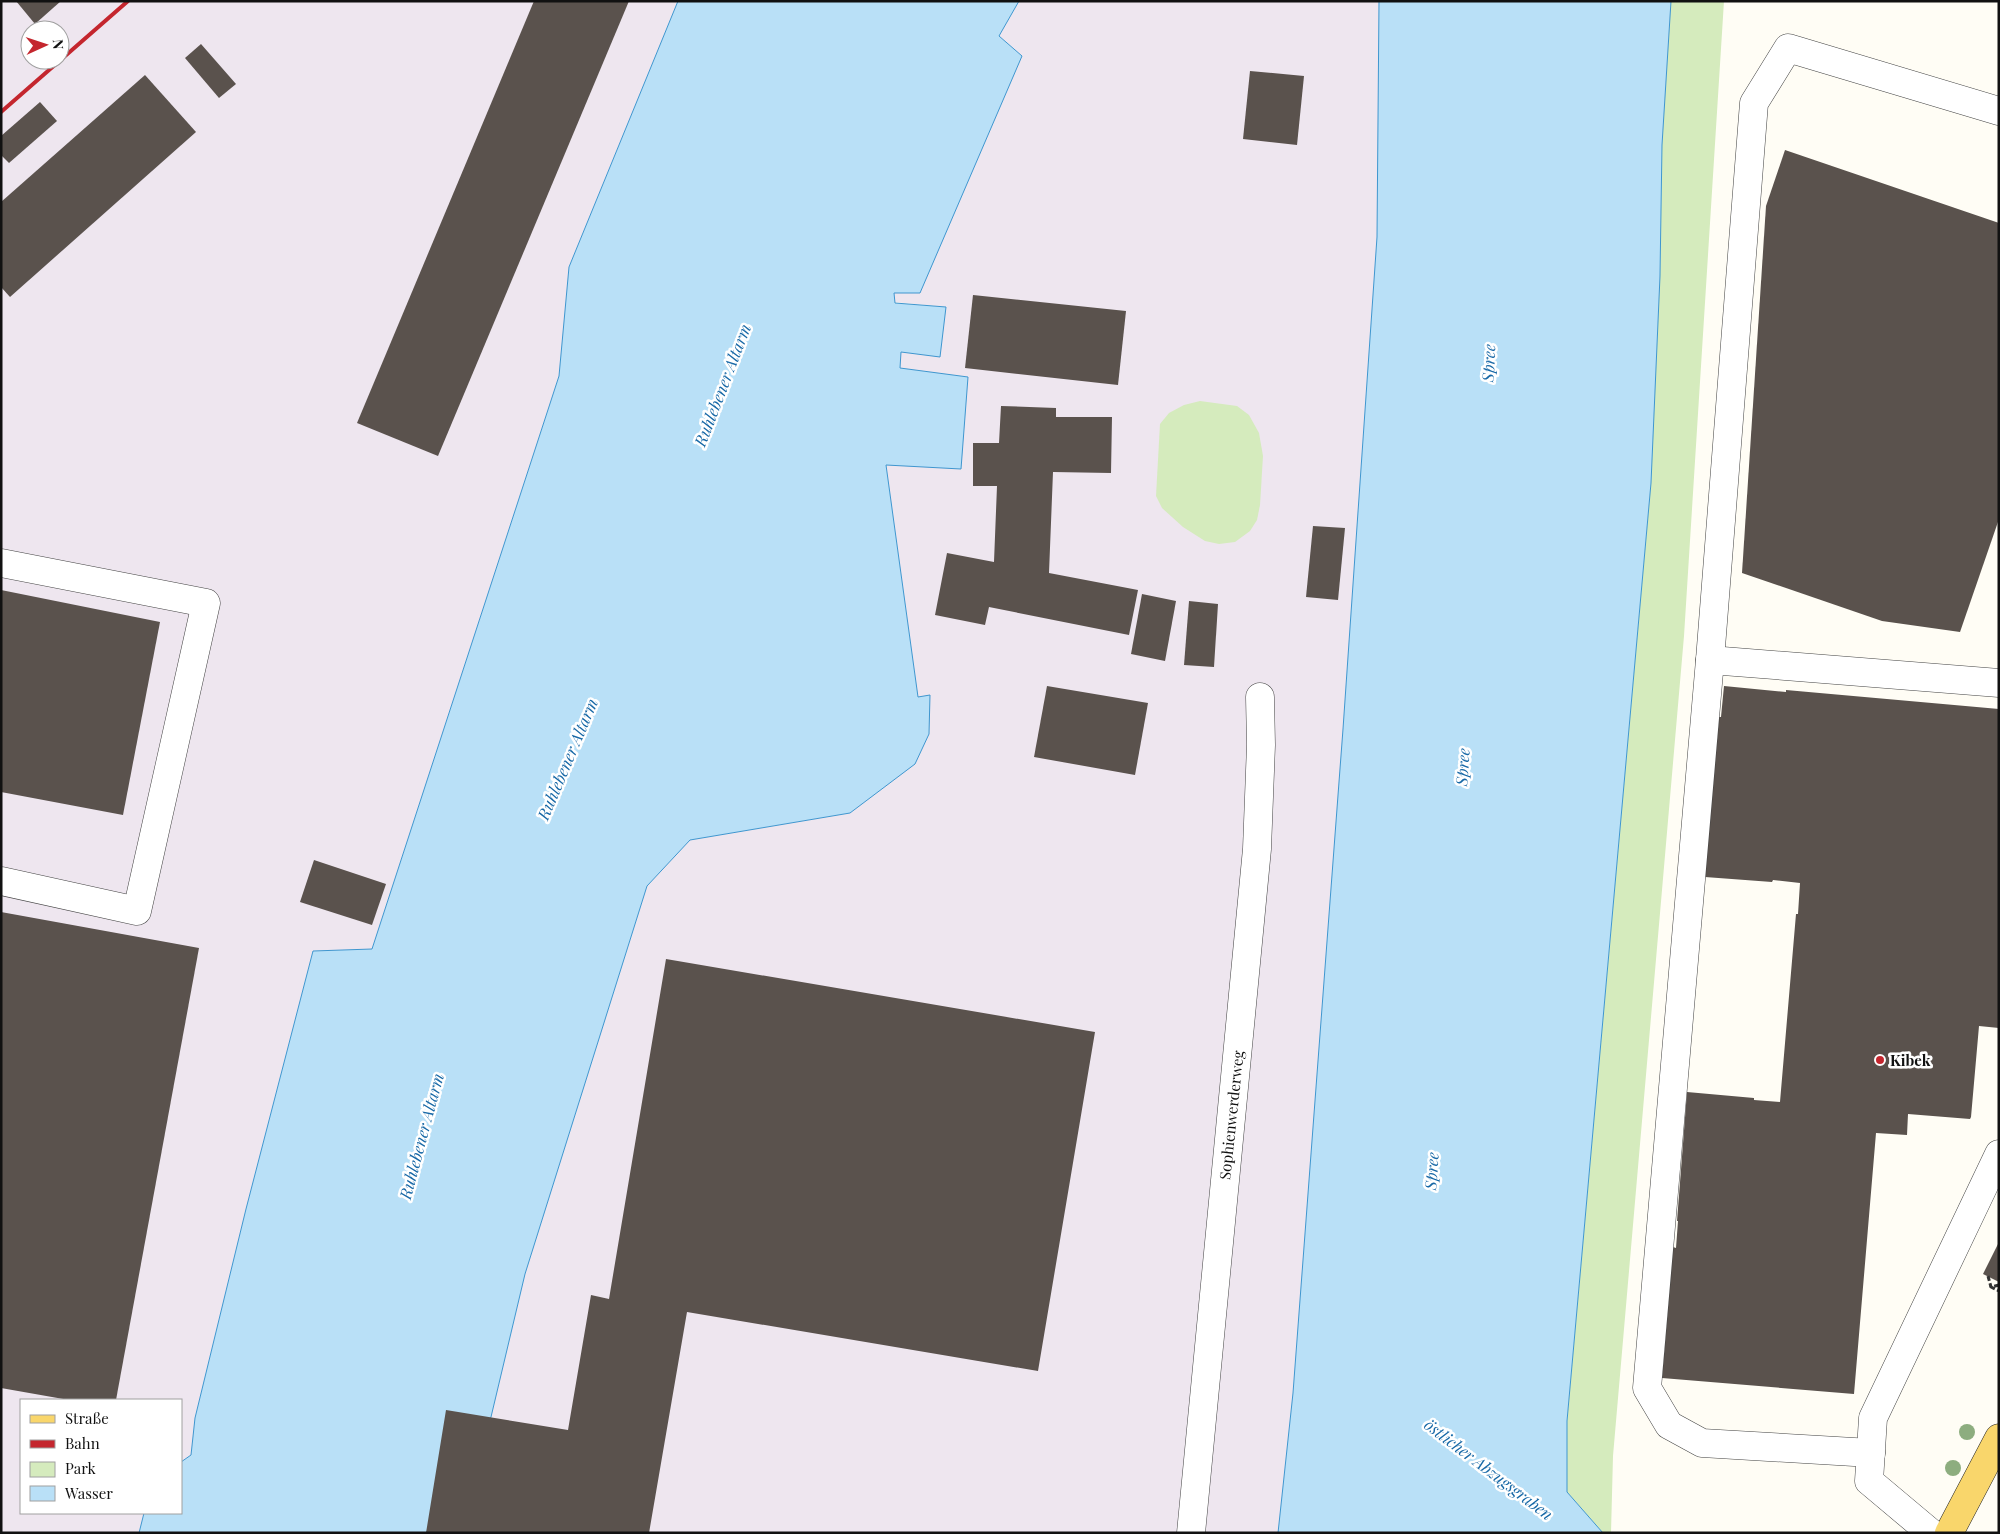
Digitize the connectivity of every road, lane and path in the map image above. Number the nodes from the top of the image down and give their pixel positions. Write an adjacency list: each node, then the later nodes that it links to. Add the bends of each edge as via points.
1 (1999, 111): 3 (lane, via 1788,48 1754,103)
2 (1, 562): 6 (lane, via 206,603 137,911)
3 (1710, 660): 4 (lane); 13 (lane, via 1647,1388 1670,1425 1702,1443)
4 (1999, 683)
5 (1260, 697): 14 (lane, Sophienwerderweg, via 1262,745 1257,849)
6 (1, 880)
7 (1999, 1154): 13 (lane, via 1873,1418)
8 (1988, 1276): 10 (path)
9 (1999, 1285): 10 (path)
10 (1991, 1287): 11 (path)
11 (1999, 1291)
12 (1999, 1438): 16 (main road)
13 (1871, 1454): 15 (lane, via 1869,1481)
14 (1191, 1533)
15 (1931, 1533)
16 (1949, 1533)

